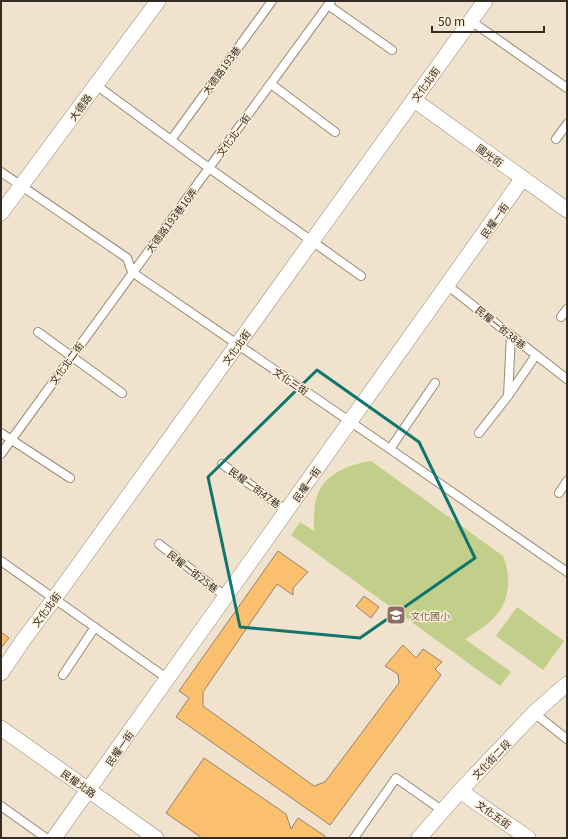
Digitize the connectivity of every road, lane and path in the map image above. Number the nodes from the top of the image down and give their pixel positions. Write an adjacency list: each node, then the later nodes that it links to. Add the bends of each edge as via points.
1 (158, 1): 8 (street, 大德路)
2 (272, 1): 14 (lane, 大德路193巷)
3 (485, 1): 5 (street, 文化北街)
4 (330, 3): 6 (lane); 7 (lane, 文化北一街)
5 (471, 21): 9 (lane); 10 (street, 文化北街)
6 (392, 50)
7 (271, 84): 12 (lane); 15 (lane, 文化北一街)
8 (96, 85): 14 (lane); 18 (street, 大德路)
9 (567, 88)
10 (414, 100): 17 (street, 國光街); 21 (street, 文化北街)
11 (567, 124): 13 (lane)
12 (336, 132)
13 (556, 139)
14 (171, 140): 15 (lane)
15 (209, 168): 21 (lane); 22 (lane, 大德路193巷16弄)
16 (1, 172): 18 (lane, 文化三街)
17 (523, 178): 19 (street, 國光街); 24 (street, 民權一街)
18 (22, 186): 20 (street, 大德路); 22 (lane, 文化三街, via 127,258)
19 (567, 210)
20 (1, 213)
21 (311, 242): 23 (lane); 29 (street, 文化北街)
22 (132, 272): 29 (lane, 文化三街); 31 (lane, 文化北二街)
23 (361, 276)
24 (447, 285): 28 (lane, 民權一街38巷); 36 (street, 民權一街)
25 (567, 309): 26 (lane)
26 (561, 317)
27 (38, 332): 31 (lane)
28 (511, 335): 30 (lane, 民權一街38巷); 35 (lane)
29 (238, 344): 36 (lane, 文化三街); 51 (street, 文化北街)
30 (536, 355): 32 (lane); 35 (lane, 民權一街38巷)
31 (71, 356): 34 (lane); 39 (lane, 文化北二街)
32 (567, 379)
33 (435, 383): 40 (lane)
34 (122, 393)
35 (508, 396): 38 (lane, 民權一街38巷)
36 (350, 422): 40 (lane, 文化三街); 46 (street, 民權一街)
37 (1, 433): 39 (lane)
38 (479, 433)
39 (11, 440): 41 (lane, 文化北二街); 43 (lane)
40 (390, 449): 49 (lane, 文化三街)
41 (1, 454)
42 (222, 464): 46 (lane, 民權一街47巷)
43 (70, 478)
44 (567, 481): 45 (lane)
45 (559, 493)
46 (287, 511): 50 (street, 民權一街)
47 (159, 544): 50 (lane, 民權一街25巷)
48 (1, 561): 51 (lane)
49 (567, 572)
50 (226, 597): 55 (street, 民權一街)
51 (54, 599): 52 (lane); 53 (street, 文化北街)
52 (95, 627): 54 (lane); 55 (lane)
53 (1, 674)
54 (63, 676)
55 (168, 679): 60 (street, 民權一街)
56 (567, 684): 57 (street, 文化街二段)
57 (534, 713): 59 (lane); 61 (street, 文化街二段)
58 (1, 728): 60 (street, 民權北路)
59 (567, 740)
60 (89, 790): 65 (street, 民權一街); 66 (street, 民權北路)
61 (460, 791): 63 (street, 文化街二段); 69 (street, 文化五街)
62 (1, 806): 64 (lane)
63 (443, 811): 67 (lane, via 396,778); 68 (street, 文化街二段)
64 (46, 838)
65 (54, 838)
66 (156, 838)
67 (354, 838)
68 (419, 838)
69 (528, 838)

